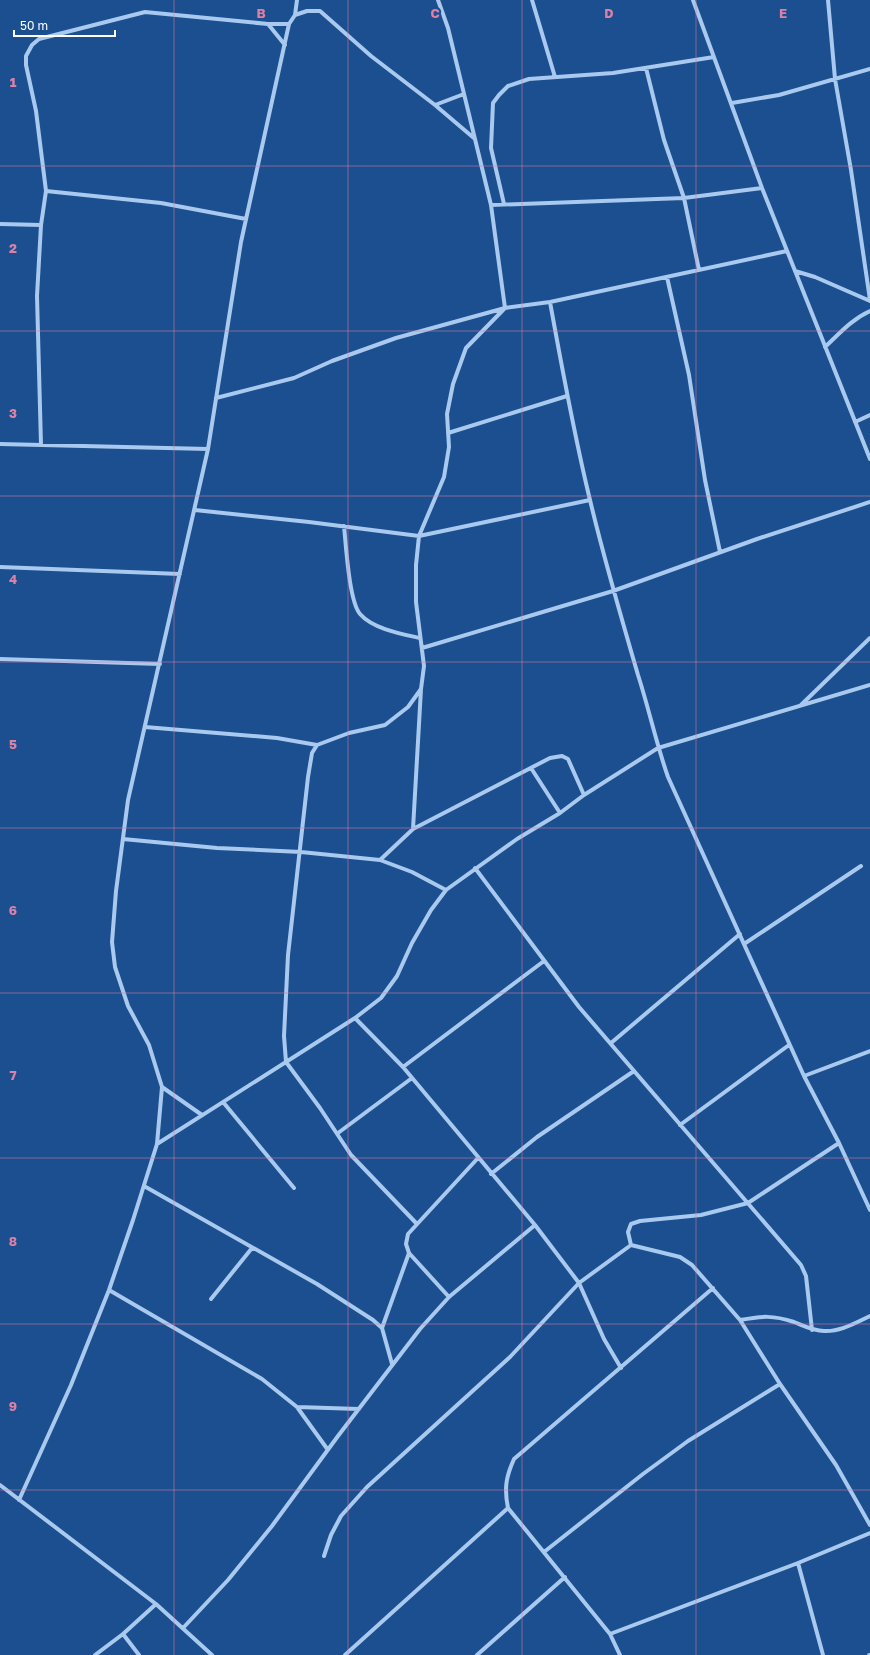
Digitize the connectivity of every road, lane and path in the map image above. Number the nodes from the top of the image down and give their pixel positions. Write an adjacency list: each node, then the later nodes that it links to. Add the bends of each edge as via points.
1 (298, 0): 6 (street)
2 (438, 0): 15 (street, via 448,28)
3 (532, 0): 13 (street)
4 (693, 0): 10 (street)
5 (828, 0): 14 (street)
6 (295, 15): 8 (street); 17 (street, via 307,11 320,11 371,56)
7 (268, 24): 8 (street); 9 (street); 20 (street, via 145,12 39,39 32,44 26,56 26,65 36,111)
8 (289, 24): 9 (street)
9 (285, 45): 24 (street)
10 (714, 58): 11 (street); 16 (street)
11 (646, 68): 13 (street); 21 (street, via 664,140)
12 (870, 69): 14 (street)
13 (555, 77): 22 (street, via 529,79 508,86 493,103 491,148)
14 (835, 80): 16 (street, via 779,95); 31 (street)
15 (464, 94): 17 (street); 18 (street)
16 (732, 103): 19 (street)
17 (435, 105): 18 (street)
18 (475, 139): 23 (street)
19 (762, 188): 21 (street); 27 (street)
20 (46, 191): 24 (street, via 161,203); 26 (street)
21 (684, 198): 22 (street); 28 (street)
22 (504, 204): 23 (street)
23 (492, 205): 33 (street)
24 (246, 219): 37 (street)
25 (0, 224): 26 (street)
26 (41, 225): 42 (street, via 37,296)
27 (787, 251): 28 (street); 29 (street)
28 (699, 270): 30 (street)
29 (794, 272): 31 (street, via 814,277); 35 (street)
30 (666, 277): 32 (street); 50 (street, via 689,375 705,480)
31 (870, 301)
32 (550, 302): 33 (street); 36 (street)
33 (505, 308): 37 (street, via 396,338 294,378); 40 (street, via 466,348 453,384 447,414)
34 (870, 311): 35 (street, via 847,326)
35 (825, 347): 39 (street)
36 (567, 396): 40 (street); 45 (street)
37 (216, 398): 43 (street)
38 (870, 414): 39 (street)
39 (855, 422): 44 (street)
40 (448, 433): 49 (street, via 449,447 444,477)
41 (0, 444): 42 (street)
42 (41, 445): 43 (street)
43 (208, 449): 47 (street)
44 (870, 459)
45 (590, 500): 49 (street); 53 (street)
46 (870, 502): 50 (street)
47 (195, 510): 48 (street); 52 (street)
48 (344, 526): 49 (street); 54 (street, via 354,602 360,614 396,633)
49 (419, 536): 54 (street, via 416,588)
50 (720, 552): 53 (street)
51 (0, 567): 52 (street)
52 (180, 574): 58 (street)
53 (613, 591): 56 (street); 64 (street)
54 (420, 638): 56 (street)
55 (870, 638): 61 (street)
56 (422, 648): 60 (street, via 424,666)
57 (0, 659): 58 (street)
58 (160, 664): 62 (street)
59 (870, 685): 61 (street)
60 (421, 689): 63 (street, via 408,706 385,725 349,733); 68 (street)
61 (801, 705): 64 (street)
62 (146, 727): 63 (street, via 277,738); 69 (street, via 128,800)
63 (317, 745): 70 (street, via 312,753 308,777)
64 (658, 748): 66 (street); 75 (street, via 668,777)
65 (531, 768): 66 (street, via 550,758 568,758); 67 (street); 68 (street)
66 (584, 795): 67 (street)
67 (560, 813): 73 (street, via 516,839)
68 (413, 829): 71 (street)
69 (123, 839): 70 (street, via 217,848); 87 (street, via 112,942 115,967 128,1006 149,1045)
70 (301, 852): 71 (street); 82 (street, via 288,955 284,1036)
71 (380, 860): 74 (street, via 412,872)
72 (860, 866): 76 (street)
73 (475, 868): 74 (street); 77 (street)
74 (446, 890): 78 (street, via 430,910 397,976 381,998)
75 (740, 934): 76 (street); 79 (street)
76 (744, 944): 80 (street)
77 (544, 961): 79 (street, via 579,1007); 83 (street)
78 (355, 1018): 82 (street); 83 (street)
79 (611, 1043): 84 (street)
80 (789, 1044): 85 (street); 90 (street)
81 (870, 1051): 85 (street)
82 (286, 1062): 88 (street); 91 (street)
83 (403, 1067): 86 (street)
84 (634, 1071): 90 (street); 95 (street, via 532,1141)
85 (804, 1076): 92 (street)
86 (412, 1078): 91 (street); 94 (street)
87 (162, 1087): 89 (street); 93 (street)
88 (223, 1102): 89 (street); 97 (street)
89 (202, 1115): 93 (street)
90 (680, 1125): 98 (street)
91 (338, 1133): 100 (street, via 351,1155)
92 (839, 1143): 98 (street); 99 (street)
93 (157, 1144): 96 (street)
94 (478, 1158): 95 (street); 100 (street)
95 (491, 1174): 101 (street)
96 (144, 1186): 103 (street); 107 (street)
97 (294, 1188)
98 (748, 1203): 102 (street, via 701,1215 631,1224 628,1232); 113 (street, via 801,1265 806,1276)
99 (870, 1210)
100 (417, 1224): 104 (street, via 408,1234 406,1244)
101 (535, 1225): 105 (street); 108 (street)
102 (631, 1245): 105 (street); 106 (street, via 680,1257 692,1265)
103 (252, 1248): 109 (street); 112 (street, via 316,1284)
104 (409, 1253): 108 (street); 112 (street)
105 (579, 1283): 115 (street, via 604,1339); 126 (street, via 510,1357 367,1487 341,1516)
106 (712, 1288): 111 (street); 115 (street)
107 (108, 1290): 117 (street, via 262,1379); 121 (street, via 71,1385)
108 (449, 1297): 114 (street)
109 (211, 1299)
110 (870, 1316): 113 (street, via 835,1331)
111 (740, 1320): 113 (street, via 773,1317); 116 (street)
112 (382, 1328): 114 (street)
113 (812, 1330)
114 (392, 1364): 118 (street)
115 (621, 1368): 122 (street, via 566,1412 514,1459 508,1472 505,1492)
116 (780, 1384): 123 (street, via 836,1465); 125 (street, via 688,1441)
117 (296, 1407): 118 (street); 119 (street)
118 (359, 1409): 119 (street)
119 (328, 1450): 130 (street, via 238,1568)
120 (0, 1485): 121 (street)
121 (19, 1500): 129 (street)
122 (508, 1508): 125 (street); 136 (street)
123 (870, 1525)
124 (870, 1533): 127 (street)
125 (544, 1552): 128 (street)
126 (324, 1556)
127 (798, 1563): 132 (street); 139 (street)
128 (565, 1577): 132 (street); 137 (street)
129 (156, 1604): 130 (street); 131 (street)
130 (182, 1628): 135 (street)
131 (123, 1634): 133 (street); 134 (street)
132 (610, 1634): 138 (street)
133 (95, 1655)
134 (138, 1655)
135 (212, 1655)
136 (346, 1655)
137 (477, 1655)
138 (620, 1655)
139 (823, 1655)

